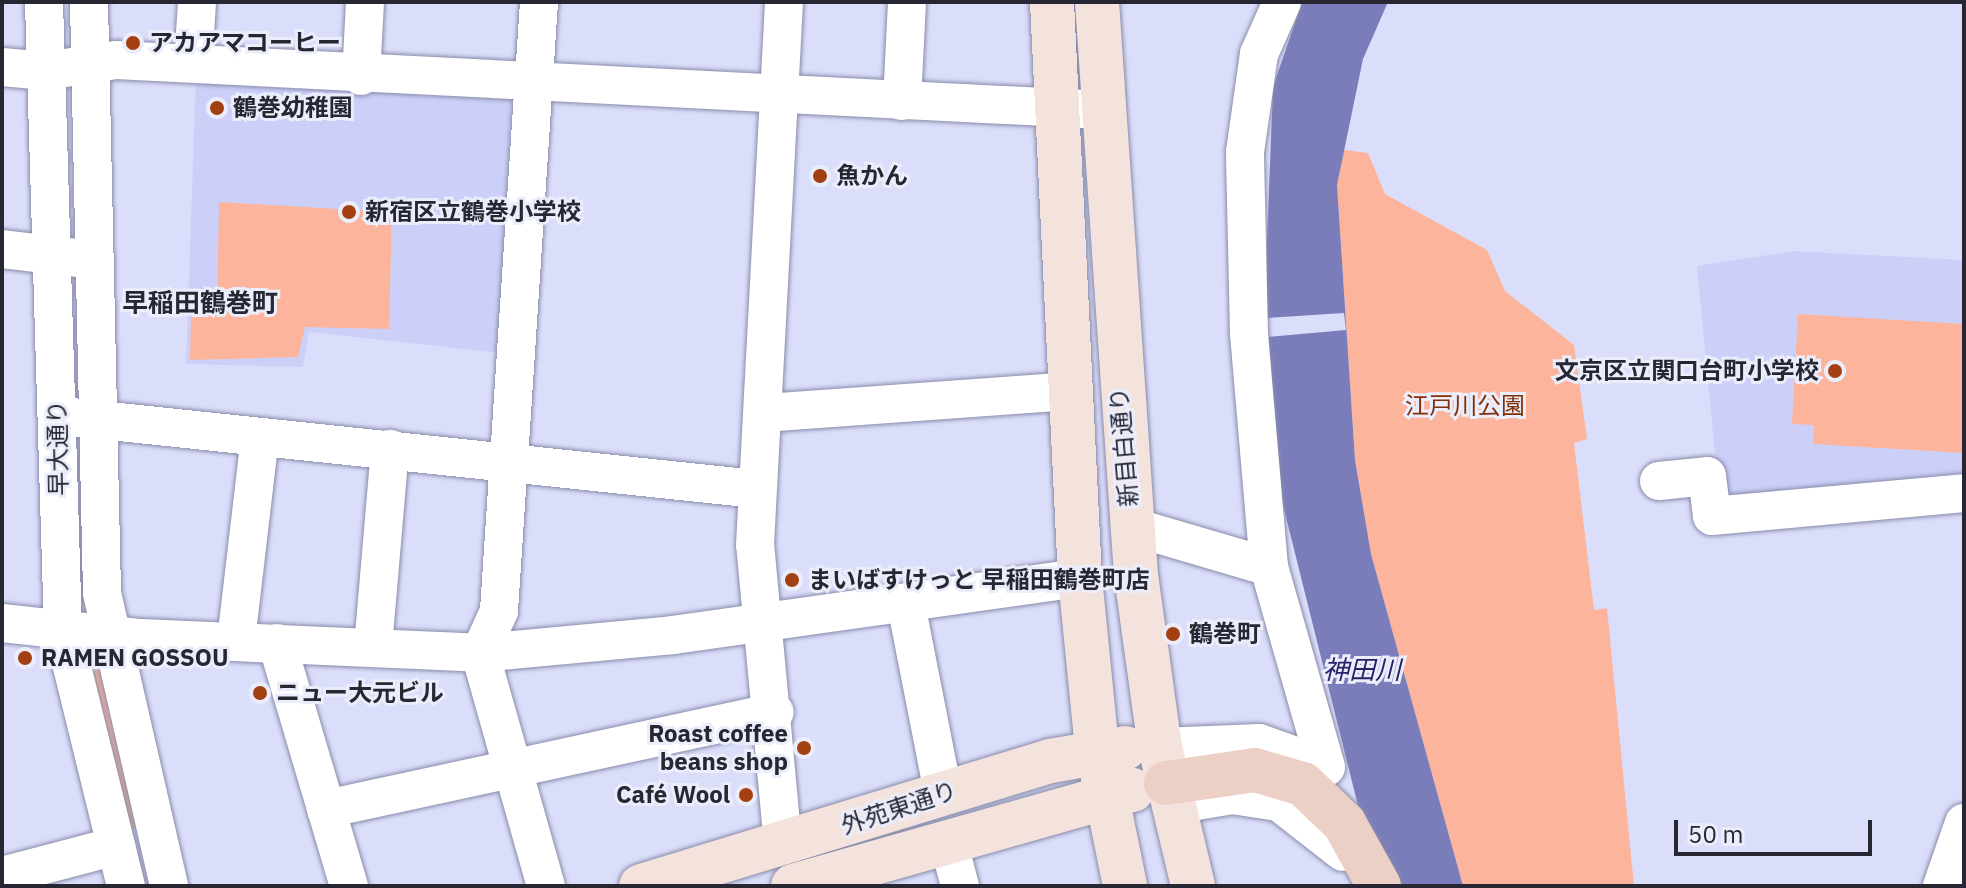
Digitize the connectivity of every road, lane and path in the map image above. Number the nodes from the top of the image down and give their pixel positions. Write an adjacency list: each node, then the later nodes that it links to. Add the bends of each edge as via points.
1 (44, 2): 14 (street, 早大通り)
2 (89, 2): 11 (street, 早大通り)
3 (197, 2): 12 (street)
4 (365, 2): 15 (street)
5 (539, 2): 16 (street)
6 (784, 2): 17 (street)
7 (907, 2): 18 (street)
8 (1052, 2): 19 (main road)
9 (1097, 2): 20 (main road, 新目白通り)
10 (1282, 2): 35 (street, via 1259,54 1245,152 1249,333)
11 (92, 60): 12 (street); 14 (street); 23 (street, 早大通り)
12 (193, 63): 15 (street)
13 (2, 67): 14 (street)
14 (46, 71): 22 (street, 早大通り)
15 (361, 76): 16 (street)
16 (535, 84): 17 (street); 30 (street)
17 (779, 95): 18 (street); 25 (street)
18 (902, 101): 19 (street)
19 (1053, 107): 20 (street); 24 (main road)
20 (1100, 109): 34 (main road, 新目白通り)
21 (2, 249): 22 (street)
22 (53, 258): 23 (street); 26 (street, 早大通り)
23 (94, 259): 27 (street, 早大通り)
24 (1068, 391): 25 (street); 36 (main road)
25 (764, 413): 32 (street)
26 (57, 415): 27 (street); 40 (street, 早大通り)
27 (96, 419): 28 (street); 41 (street, 早大通り)
28 (260, 437): 29 (street); 42 (street)
29 (390, 449): 30 (street); 44 (street)
30 (508, 461): 32 (street); 45 (street, via 499,611)
31 (1659, 481): 33 (street, via 1707,476 1712,516)
32 (756, 489): 39 (street)
33 (1964, 493)
34 (1130, 526): 35 (street); 49 (main road, 新目白通り)
35 (1269, 567): 49 (street, via 1326,767 1259,743)
36 (1080, 578): 37 (street); 47 (main road)
37 (906, 604): 39 (street); 50 (street)
38 (2, 623): 40 (street)
39 (764, 623): 45 (street); 46 (street)
40 (63, 630): 41 (street); 56 (street, 早大通り)
41 (106, 635): 42 (street); 60 (street, 早大通り)
42 (236, 641): 43 (street)
43 (277, 643): 44 (street); 52 (street)
44 (373, 647): 45 (street)
45 (480, 653): 48 (street)
46 (775, 712): 48 (street); 55 (street)
47 (1097, 748): 49 (main road, 外苑東通り); 50 (main road, 外苑東通り); 51 (main road)
48 (510, 768): 52 (street); 62 (street)
49 (1166, 779): 51 (main road, 外苑東通り); 66 (main road, 新目白通り); 67 (street, via 1279,802 1325,831); 68 (highway, via 1255,770 1303,784 1344,823)
50 (943, 793): 55 (main road, 外苑東通り)
51 (1106, 796): 54 (main road, 外苑東通り); 65 (main road)
52 (326, 809): 61 (street)
53 (1964, 823): 69 (street)
54 (948, 840): 58 (main road, 外苑東通り); 64 (street)
55 (783, 845): 63 (main road, 外苑東通り)
56 (116, 846): 57 (street); 59 (street, 早大通り)
57 (2, 876)
58 (810, 883)
59 (126, 886)
60 (169, 886)
61 (349, 886)
62 (546, 886)
63 (641, 886)
64 (960, 886)
65 (1125, 886)
66 (1193, 886)
67 (1362, 886)
68 (1379, 886)
69 (1942, 886)

